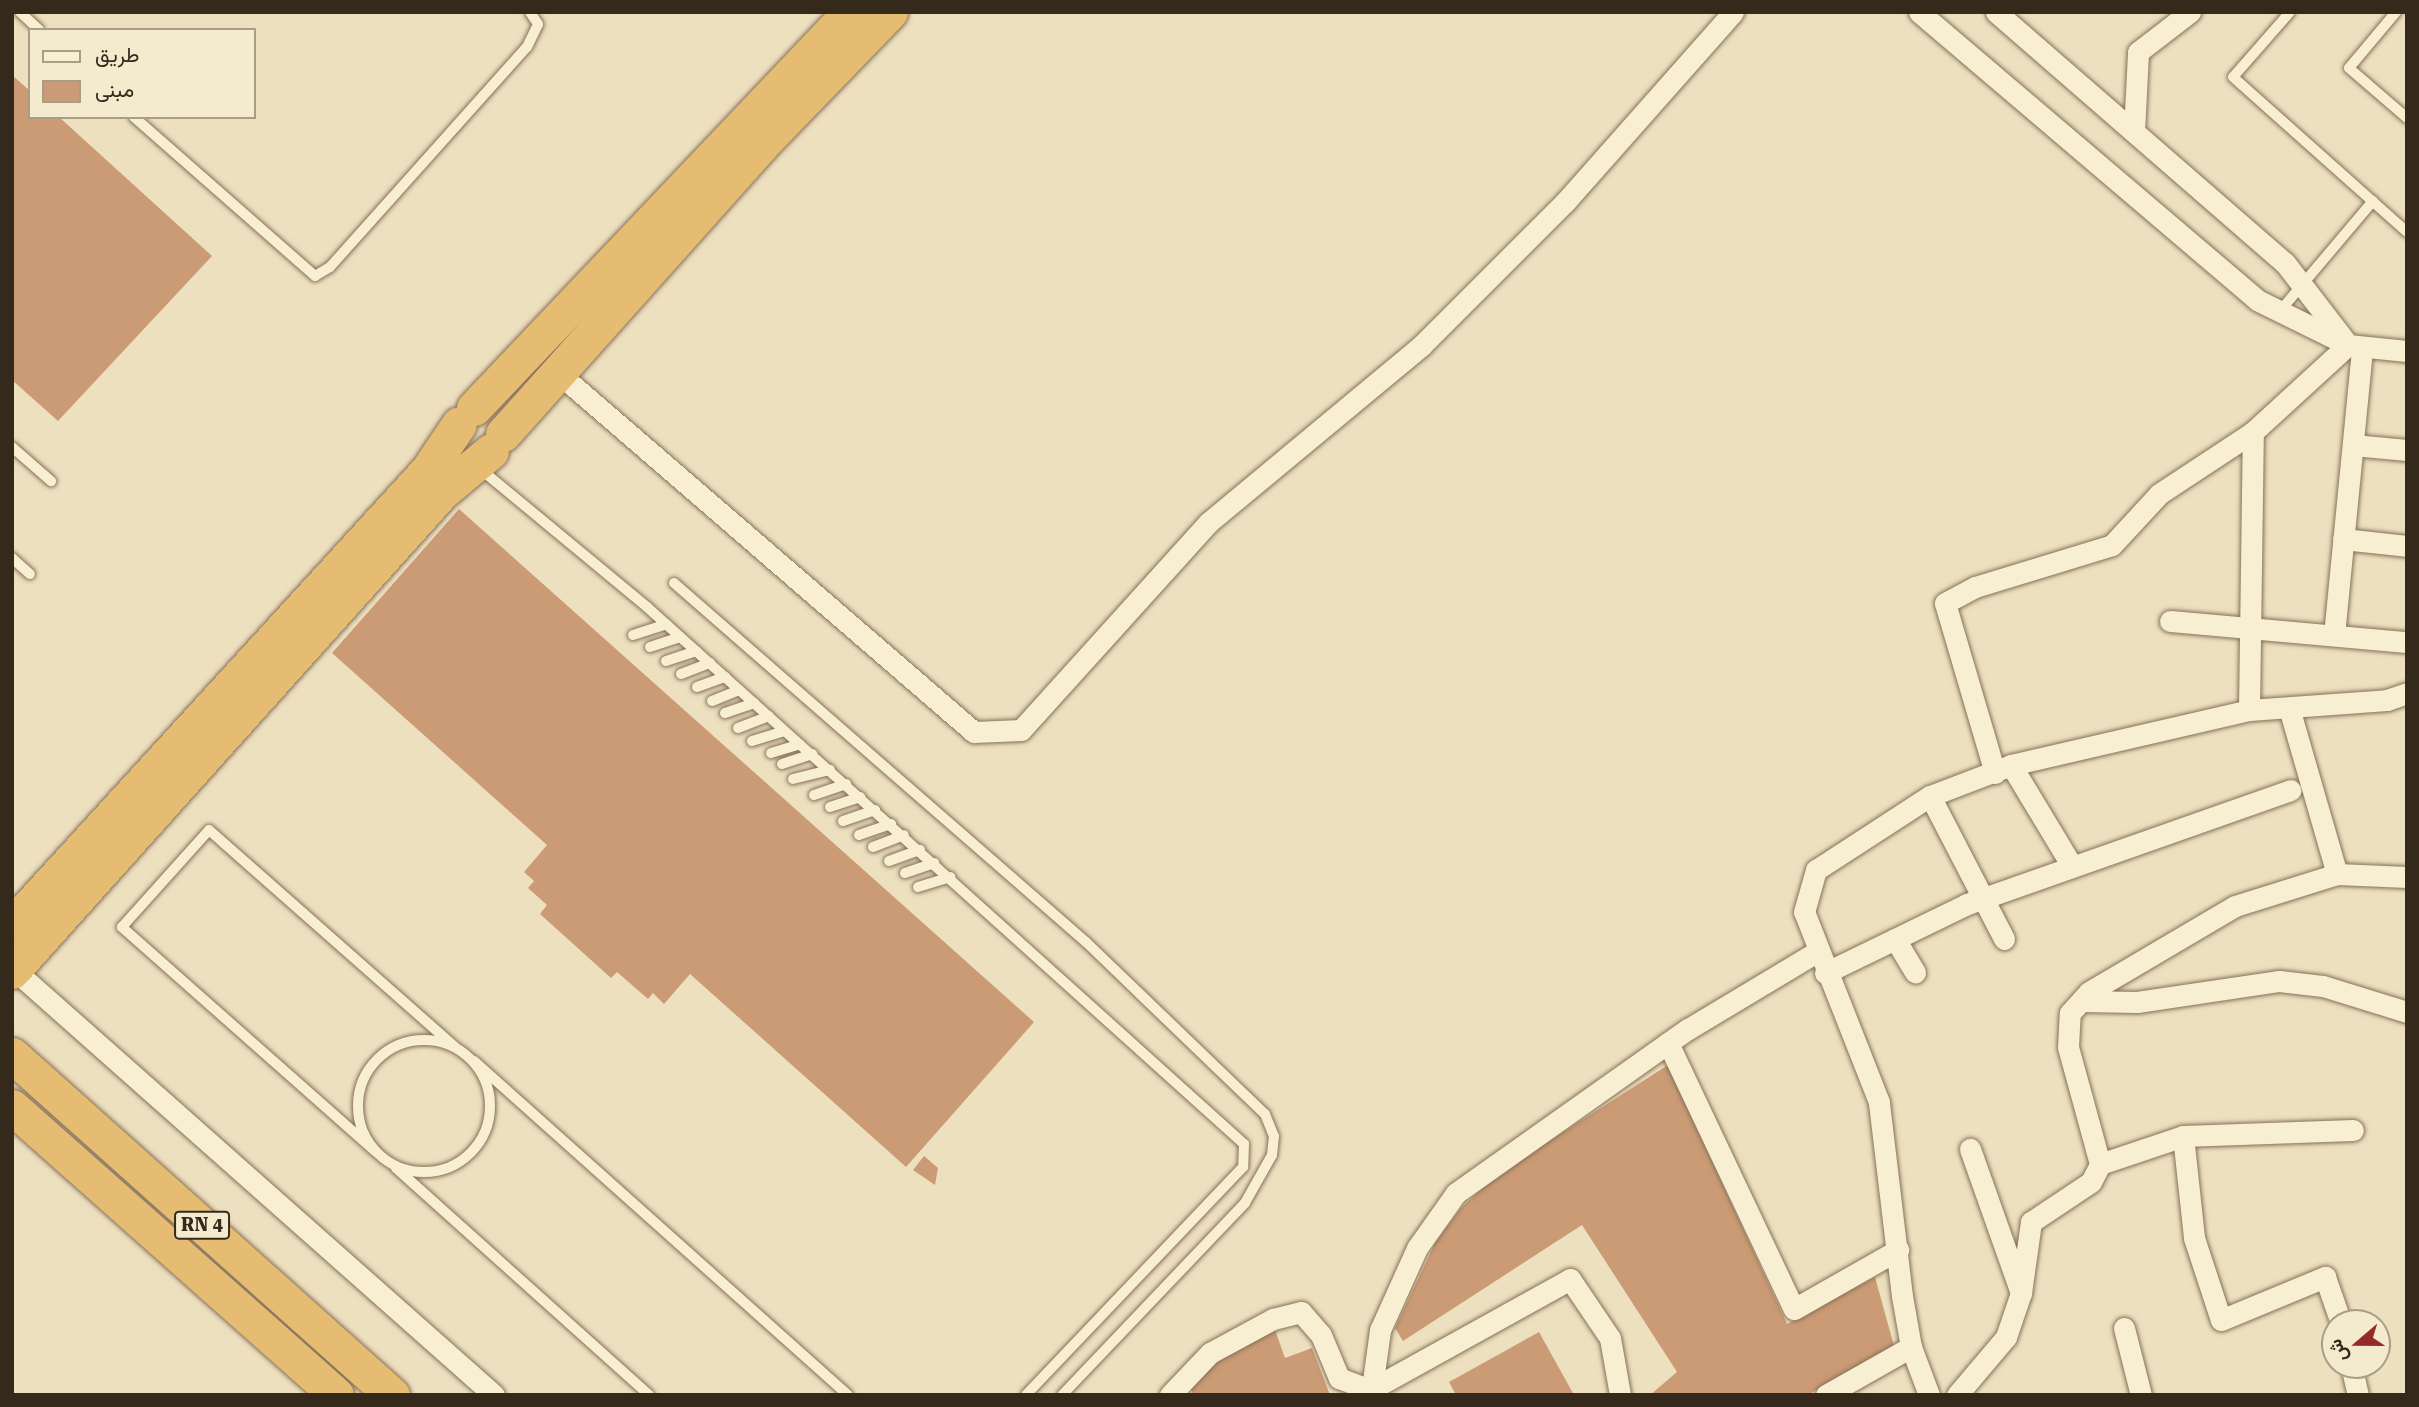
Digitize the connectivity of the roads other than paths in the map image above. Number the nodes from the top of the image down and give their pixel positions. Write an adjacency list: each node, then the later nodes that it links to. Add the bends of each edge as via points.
1 (20, 12): 11 (lane)
2 (530, 12): 13 (lane, via 538,24 527,47 315,276)
3 (850, 12): 22 (highway)
4 (890, 12): 21 (highway)
5 (1733, 12): 21 (street, via 1566,201 1422,345 1209,522 1021,730 974,732)
6 (1919, 12): 18 (street, via 2258,300)
7 (1996, 12): 14 (street)
8 (2190, 12): 14 (street, via 2138,52)
9 (2290, 12): 15 (lane, via 2233,78)
10 (2396, 12): 12 (lane, via 2349,68)
11 (37, 28)
12 (2407, 118)
13 (136, 119)
14 (2134, 132): 17 (street, via 2285,263)
15 (2372, 201): 16 (lane); 17 (lane)
16 (2407, 232)
17 (2302, 285): 18 (lane); 19 (street)
18 (2280, 311): 19 (street)
19 (2355, 346): 20 (street); 23 (street); 24 (street)
20 (2407, 351)
21 (556, 371): 26 (highway)
22 (467, 416): 26 (highway, via 464,446); 88 (highway, via 428,470)
23 (2253, 432): 36 (street); 63 (street, via 2159,494 2112,545 1975,587 1945,603)
24 (2353, 445): 27 (street); 29 (street)
25 (12, 447): 28 (lane)
26 (489, 449): 35 (lane); 92 (highway)
27 (2407, 450)
28 (51, 481)
29 (2343, 539): 30 (street); 38 (street)
30 (2407, 546)
31 (12, 558): 32 (lane)
32 (30, 574)
33 (674, 583): 120 (lane, via 1086,942 1265,1114 1274,1136 1272,1155 1245,1203)
34 (2170, 621): 36 (street)
35 (666, 624): 37 (lane); 39 (lane)
36 (2247, 628): 38 (street); 53 (street)
37 (633, 635)
38 (2334, 635): 40 (street)
39 (680, 637): 41 (lane); 42 (lane)
40 (2407, 642)
41 (650, 647)
42 (696, 651): 43 (lane); 44 (lane)
43 (666, 661)
44 (710, 663): 45 (lane); 46 (lane)
45 (681, 674)
46 (725, 677): 47 (lane); 48 (lane)
47 (697, 687)
48 (740, 690): 50 (lane); 51 (lane)
49 (2407, 693): 52 (street)
50 (712, 701)
51 (754, 703): 54 (lane); 55 (lane)
52 (2288, 708): 53 (street); 83 (street)
53 (2249, 710): 63 (street)
54 (725, 713)
55 (769, 716): 56 (lane); 57 (lane)
56 (738, 729)
57 (785, 731): 58 (lane); 59 (lane)
58 (752, 741)
59 (800, 744): 60 (lane); 61 (lane)
60 (771, 753)
61 (812, 754): 62 (lane); 64 (lane)
62 (782, 764)
63 (2003, 769): 70 (street); 81 (street)
64 (830, 770): 65 (lane); 66 (lane)
65 (793, 779)
66 (846, 784): 68 (lane); 69 (lane)
67 (2291, 790): 81 (street)
68 (814, 795)
69 (860, 796): 71 (lane); 72 (lane)
70 (1930, 796): 87 (street); 91 (street, via 1816,870 1804,912)
71 (830, 807)
72 (875, 810): 73 (lane); 74 (lane)
73 (844, 821)
74 (891, 824): 75 (lane); 76 (lane)
75 (859, 835)
76 (904, 835): 77 (lane); 78 (lane)
77 (873, 847)
78 (920, 850): 79 (lane); 80 (lane)
79 (889, 861)
80 (934, 863): 82 (lane); 84 (lane)
81 (2071, 866): 87 (street)
82 (905, 873)
83 (2337, 874): 85 (street); 95 (street, via 2235,906)
84 (951, 877): 86 (lane); 119 (lane, via 1248,1153 1243,1167)
85 (2407, 877)
86 (918, 887)
87 (1986, 897): 89 (street); 90 (street)
88 (12, 925)
89 (1895, 939): 93 (street); 94 (street)
90 (2004, 939)
91 (1815, 953): 94 (street); 97 (street)
92 (13, 969): 116 (street)
93 (1915, 972)
94 (1825, 973): 108 (street, via 1879,1102)
95 (2081, 1001): 96 (street, via 2137,1002 2279,981 2323,986); 106 (street, via 2070,1013 2068,1047)
96 (2407, 1012)
97 (1668, 1043): 108 (street, via 1794,1309); 113 (street, via 1456,1193 1417,1248 1380,1330)
98 (455, 1046): 100 (lane); 105 (lane, via 410,1041 371,1065 358,1109); 105 (lane, via 209,830 122,927)
99 (12, 1055): 115 (highway, RN 4)
100 (474, 1061): 107 (lane, via 491,1104 477,1148 437,1172); 118 (lane)
101 (12, 1107): 114 (highway, RN 4)
102 (2353, 1130): 103 (street)
103 (2183, 1136): 106 (street); 110 (street, via 2194,1238 2221,1320 2325,1277)
104 (1970, 1149): 109 (street)
105 (375, 1151): 107 (lane)
106 (2100, 1164): 109 (street, via 2091,1182 2031,1222)
107 (392, 1165): 117 (lane)
108 (1898, 1250): 112 (street)
109 (2021, 1293): 125 (street, via 2006,1337)
110 (2336, 1309)
111 (2124, 1328): 126 (street)
112 (1911, 1347): 123 (street); 124 (street)
113 (1371, 1392): 121 (street, via 1339,1378 1321,1335 1301,1312 1273,1319 1210,1353); 122 (street, via 1570,1279 1610,1338)
114 (336, 1395)
115 (392, 1395)
116 (494, 1395)
117 (649, 1395)
118 (848, 1395)
119 (1026, 1395)
120 (1062, 1395)
121 (1170, 1395)
122 (1619, 1395)
123 (1826, 1395)
124 (1929, 1395)
125 (1957, 1395)
126 (2141, 1395)

